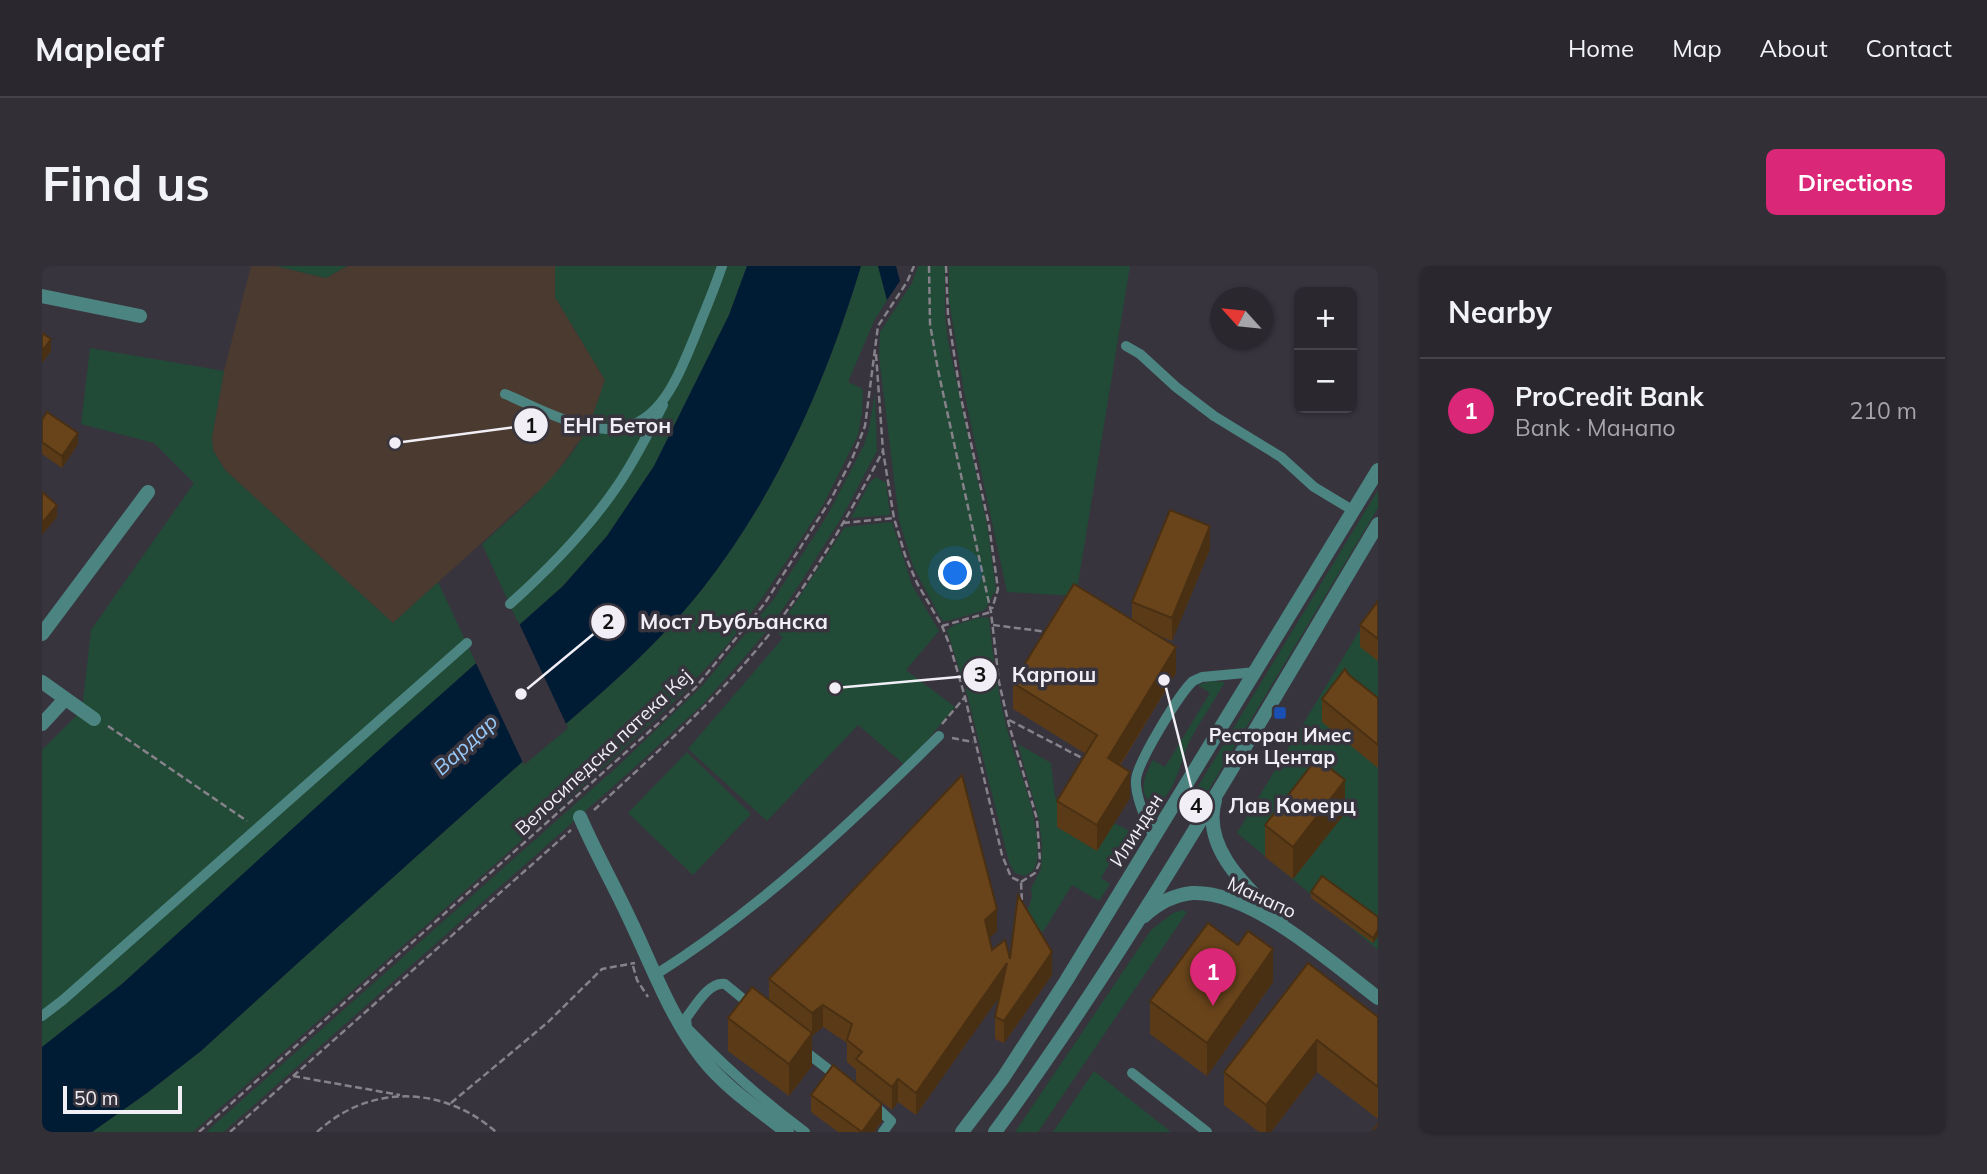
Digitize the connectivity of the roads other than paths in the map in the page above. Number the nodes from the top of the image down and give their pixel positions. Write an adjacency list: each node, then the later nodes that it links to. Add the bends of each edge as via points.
1 (722, 266): 5 (lane)
2 (42, 296): 3 (street)
3 (140, 316)
4 (1126, 346): 9 (lane, via 1205,409)
5 (669, 392): 6 (lane, via 644,418 616,429 590,427); 11 (lane, via 602,507)
6 (505, 394)
7 (1378, 470): 9 (street, Илинден)
8 (148, 492): 12 (street)
9 (1354, 511): 14 (street, Илинден)
10 (1378, 524): 20 (street)
11 (510, 604)
12 (42, 634)
13 (467, 643): 28 (lane)
14 (1256, 672): 22 (street, Илинден); 22 (lane, via 1193,681 1146,754 1137,771 1136,786)
15 (42, 682): 16 (street)
16 (65, 699): 17 (street); 18 (street)
17 (94, 719)
18 (42, 724)
19 (939, 736): 25 (lane, via 761,900)
20 (1220, 787): 23 (street); 24 (street, Манапо, via 1212,817 1220,850 1243,881)
21 (580, 817): 25 (street)
22 (1154, 838): 36 (street, Илинден, via 1010,1067)
23 (1135, 924): 24 (street, Манапо, via 1164,901 1183,894 1205,894 1247,907); 37 (street)
24 (1297, 936): 26 (street, Манапо)
25 (655, 975): 33 (street, via 703,1059 728,1086)
26 (1378, 997)
27 (761, 1014): 34 (lane, via 719,982 685,1023 712,1054)
28 (42, 1016)
29 (798, 1045): 31 (lane)
30 (1132, 1073): 38 (lane)
31 (849, 1085)
32 (869, 1101): 35 (lane, via 890,1117)
33 (787, 1132)
34 (805, 1132)
35 (883, 1132)
36 (962, 1132)
37 (995, 1132)
38 (1207, 1132)

